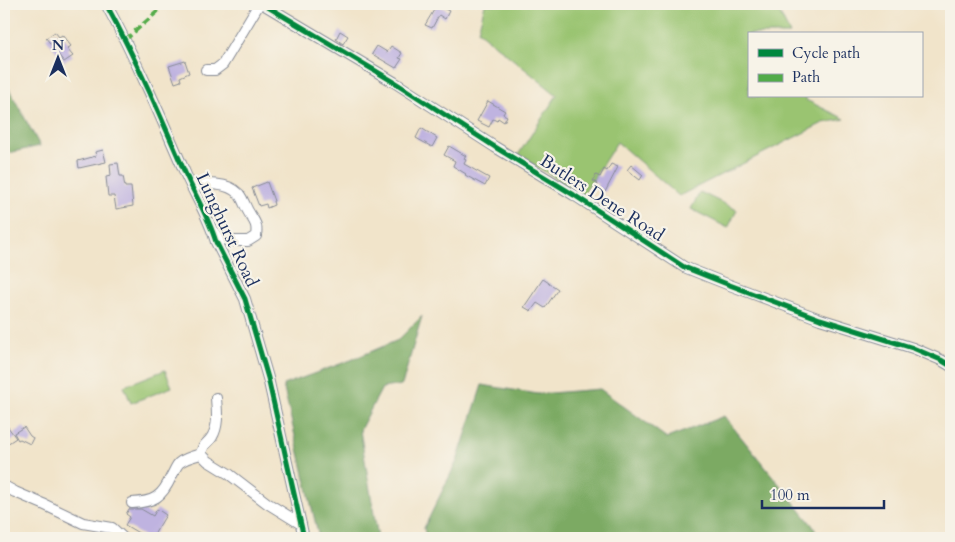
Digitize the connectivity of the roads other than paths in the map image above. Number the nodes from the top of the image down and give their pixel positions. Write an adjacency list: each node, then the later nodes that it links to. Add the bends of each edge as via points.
1 (106, 4): 4 (street, Lunghurst Road, via 136,61)
2 (261, 4): 3 (street, via 223,64 215,70); 6 (street, Butlers Dene Road, via 394,82 684,267 820,319 914,348)
3 (206, 70)
4 (191, 186): 5 (street, Lunghurst Road); 5 (street, via 218,184 229,187 239,194 257,228 256,236 248,241 218,238)
5 (213, 231): 11 (street, Lunghurst Road, via 245,299 268,378)
6 (951, 366)
7 (216, 398): 8 (street, via 217,422 212,438 203,446)
8 (201, 454): 10 (street, via 179,463 160,495 145,502); 11 (street)
9 (4, 486): 12 (street, via 83,523 112,528)
10 (132, 503)
11 (301, 524): 13 (street, Lunghurst Road)
12 (123, 538)
13 (304, 538)

